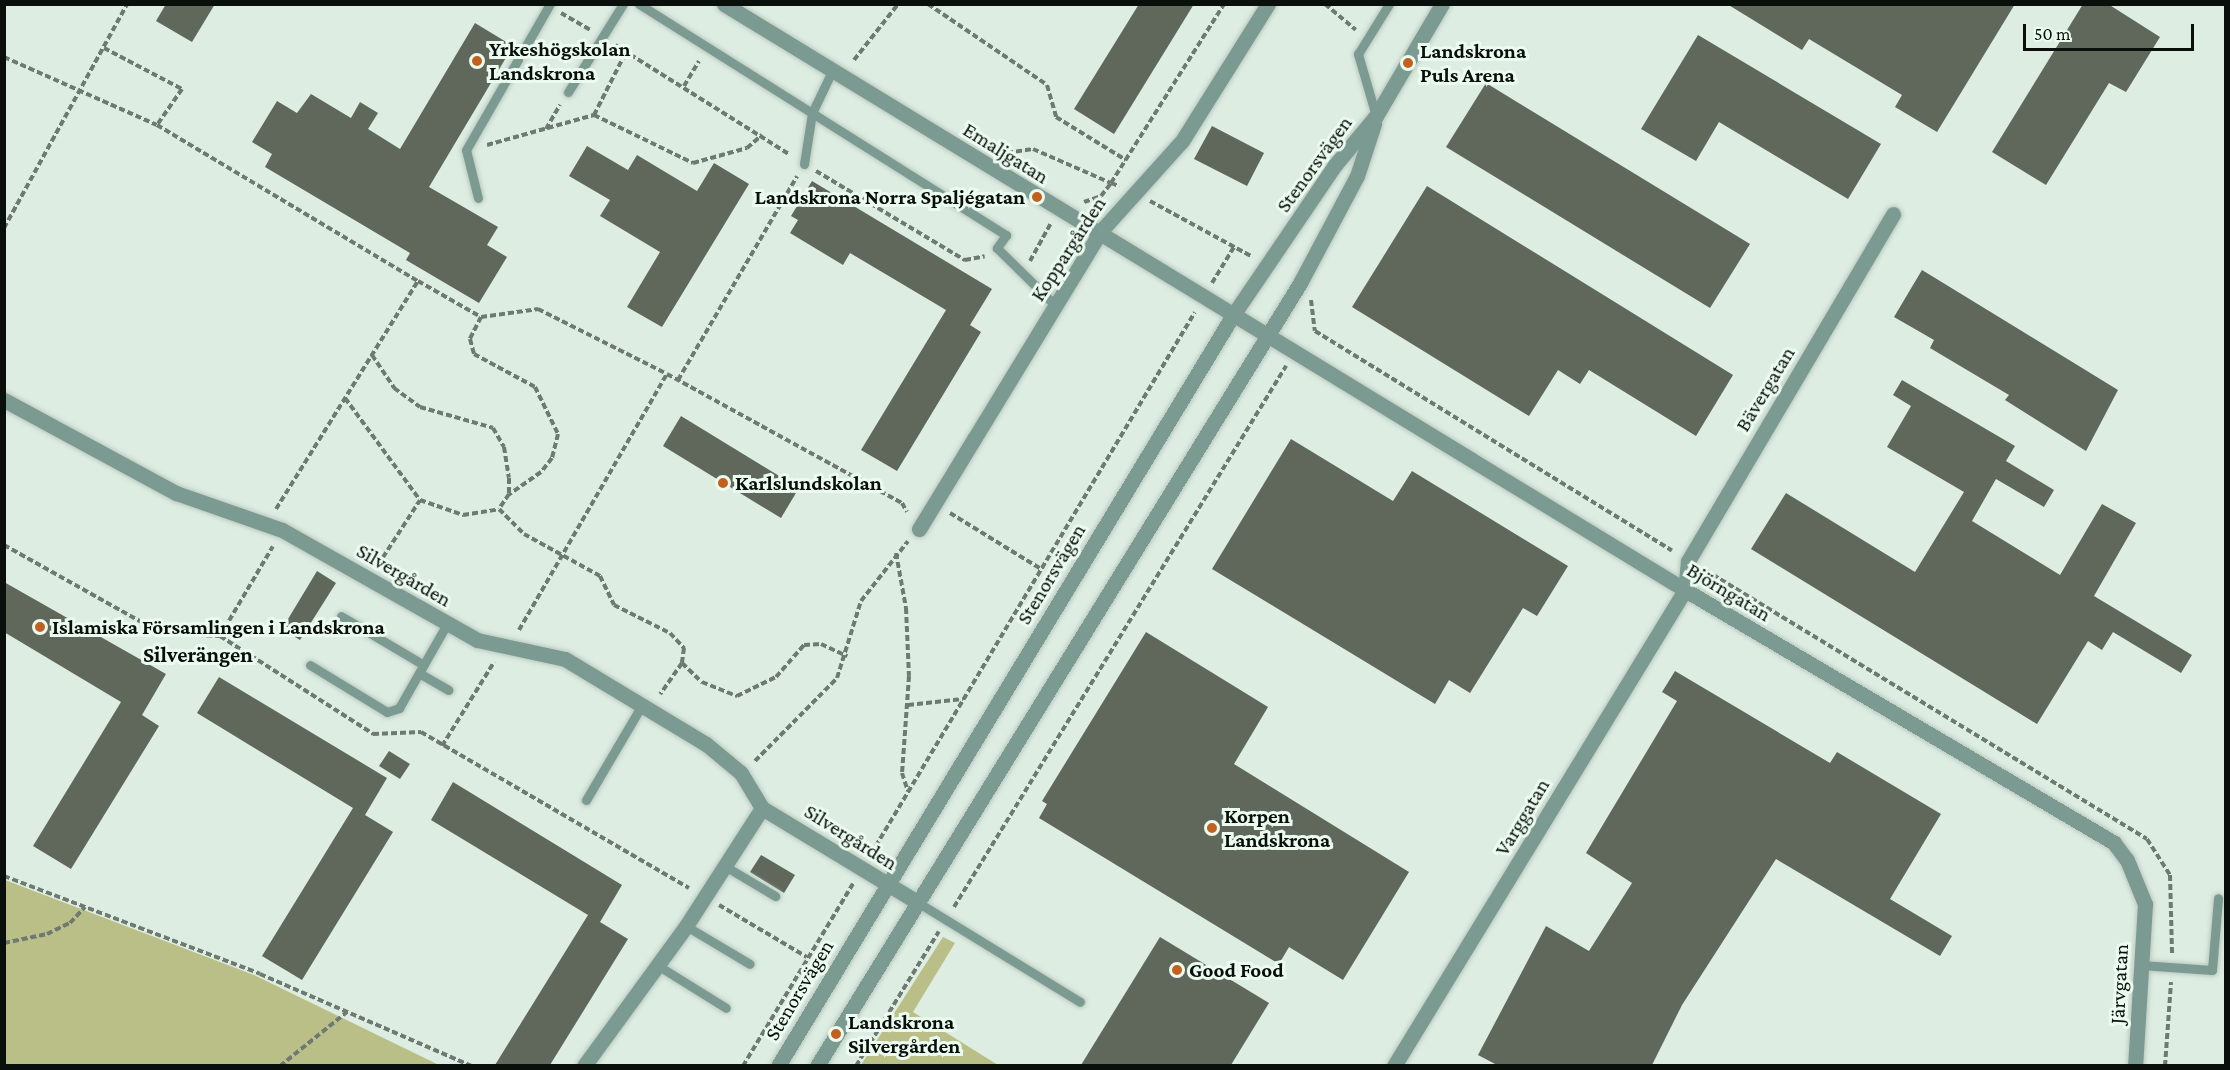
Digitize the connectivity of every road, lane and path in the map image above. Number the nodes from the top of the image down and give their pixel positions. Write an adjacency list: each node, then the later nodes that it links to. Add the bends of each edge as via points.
1 (127, 4): 17 (path)
2 (623, 4): 25 (lane)
3 (639, 4): 16 (lane)
4 (724, 4): 23 (street, Emaljgatan)
5 (898, 4): 21 (path)
6 (928, 4): 35 (path, via 1047,85 1056,117)
7 (1268, 4): 41 (street, Koppargården, via 1182,141)
8 (1324, 4): 14 (path)
9 (1389, 4): 14 (lane)
10 (1442, 4): 29 (street, Stenorsvägen)
11 (550, 5): 13 (path); 34 (lane)
12 (1222, 6): 35 (path)
13 (598, 34)
14 (1368, 38): 29 (lane, via 1358,63)
15 (607, 40): 18 (path)
16 (707, 47): 24 (path); 27 (lane)
17 (104, 48): 26 (path); 30 (path, via 182,89)
18 (627, 52): 24 (path); 28 (path)
19 (844, 54): 21 (path)
20 (4, 57): 26 (path)
21 (854, 60): 22 (path)
22 (864, 67)
23 (832, 71): 27 (lane); 38 (street, Emaljgatan)
24 (684, 86): 32 (path)
25 (568, 92): 31 (path)
26 (80, 95): 30 (path); 40 (path)
27 (812, 113): 36 (lane); 47 (lane, via 1006,235 997,248)
28 (594, 115): 31 (path); 32 (path, via 693,163 747,148)
29 (1376, 116): 48 (street, Stenorsvägen, via 1335,165); 51 (street, Stenorsvägen, via 1357,176)
30 (156, 125): 45 (path)
31 (545, 130): 34 (path)
32 (762, 135): 36 (path)
33 (998, 147): 35 (path, via 1008,154 1033,149 1111,183)
34 (466, 150): 37 (lane)
35 (1126, 160)
36 (804, 164): 43 (path, via 965,260); 55 (path)
37 (478, 198)
38 (1058, 210): 41 (street, Emaljgatan); 44 (path, via 1027,266)
39 (1893, 214): 70 (street, Bävergatan, via 1688,561)
40 (4, 228)
41 (1100, 232): 46 (street, Emaljgatan); 47 (street, Koppargården)
42 (1234, 247): 46 (path)
43 (994, 256)
44 (1019, 263)
45 (418, 281): 49 (path); 53 (path)
46 (1203, 298): 48 (street, Emaljgatan); 68 (path)
47 (1055, 305): 60 (street, Koppargården)
48 (1233, 315): 51 (street, Emaljgatan); 91 (street, Stenorsvägen)
49 (481, 316): 54 (path, via 537,309); 58 (path, via 470,339 474,354 535,387 558,434 552,458 541,472)
50 (1315, 332): 52 (path)
51 (1267, 335): 52 (street, Björngatan); 95 (street, Stenorsvägen)
52 (1295, 350): 70 (street, Björngatan); 98 (path)
53 (372, 355): 56 (path); 58 (path, via 394,388 420,407 493,428 504,447)
54 (667, 374): 55 (path); 67 (path)
55 (678, 380): 63 (path, via 902,503)
56 (345, 398): 59 (path); 62 (path)
57 (4, 400): 62 (street, Silvergården, via 176,493)
58 (508, 494): 61 (path)
59 (420, 501): 61 (path, via 463,515); 69 (path)
60 (935, 503): 63 (street, Koppargården); 68 (path)
61 (499, 508): 67 (path, via 524,534)
62 (267, 525): 64 (street, Silvergården)
63 (919, 529): 66 (path)
64 (282, 530): 69 (street, Silvergården); 73 (path)
65 (4, 545): 73 (path, via 161,633)
66 (896, 553): 75 (path, via 861,602); 81 (path, via 906,608)
67 (562, 559): 74 (path, via 525,623); 76 (path, via 600,576 614,605 670,633 684,648)
68 (1041, 569): 80 (path)
69 (369, 579): 72 (street, Silvergården)
70 (1685, 590): 96 (street, Björngatan, via 2114,843 2127,860); 115 (street, Varggatan)
71 (341, 616): 78 (lane)
72 (447, 624): 74 (street, Silvergården, via 477,640); 78 (lane)
73 (220, 636): 83 (path, via 373,735 421,732)
74 (505, 645): 82 (street, Silvergården, via 565,659); 83 (path)
75 (847, 656): 76 (path, via 821,644 804,645 776,677 736,696 702,682); 84 (path, via 837,678 809,710)
76 (682, 663): 82 (path)
77 (310, 665): 78 (lane, via 387,712 399,708)
78 (421, 669): 79 (lane)
79 (448, 690)
80 (964, 699): 81 (path); 85 (path)
81 (908, 705): 85 (path, via 902,774)
82 (646, 708): 84 (street, Silvergården, via 706,744); 86 (lane)
83 (442, 746): 92 (path)
84 (741, 773): 87 (street, Silvergården)
85 (908, 792): 89 (path)
86 (586, 800)
87 (762, 808): 88 (street); 89 (street, Silvergården)
88 (723, 864): 92 (street); 93 (lane)
89 (862, 869): 91 (street, Silvergården); 101 (path)
90 (4, 876): 97 (path)
91 (887, 884): 95 (street, Silvergården); 112 (street, Stenorsvägen)
92 (702, 895): 99 (street); 101 (path)
93 (775, 896)
94 (2218, 898): 104 (lane, via 2211,970)
95 (917, 902): 98 (lane); 113 (street, Stenorsvägen)
96 (2145, 904): 104 (street, Järvgatan)
97 (85, 907): 100 (path, via 70,923 47,934); 107 (path)
98 (945, 921): 105 (lane); 114 (path)
99 (686, 926): 102 (lane); 103 (street)
100 (4, 943)
101 (807, 957): 111 (path)
102 (750, 964)
103 (657, 965): 106 (lane); 110 (street)
104 (2141, 965): 116 (street, Järvgatan)
105 (1080, 1002)
106 (726, 1008)
107 (347, 1012): 108 (path); 109 (path)
108 (280, 1065)
109 (472, 1065)
110 (584, 1065)
111 (743, 1065)
112 (778, 1065)
113 (817, 1065)
114 (856, 1065)
115 (1394, 1065)
116 (2135, 1065)

